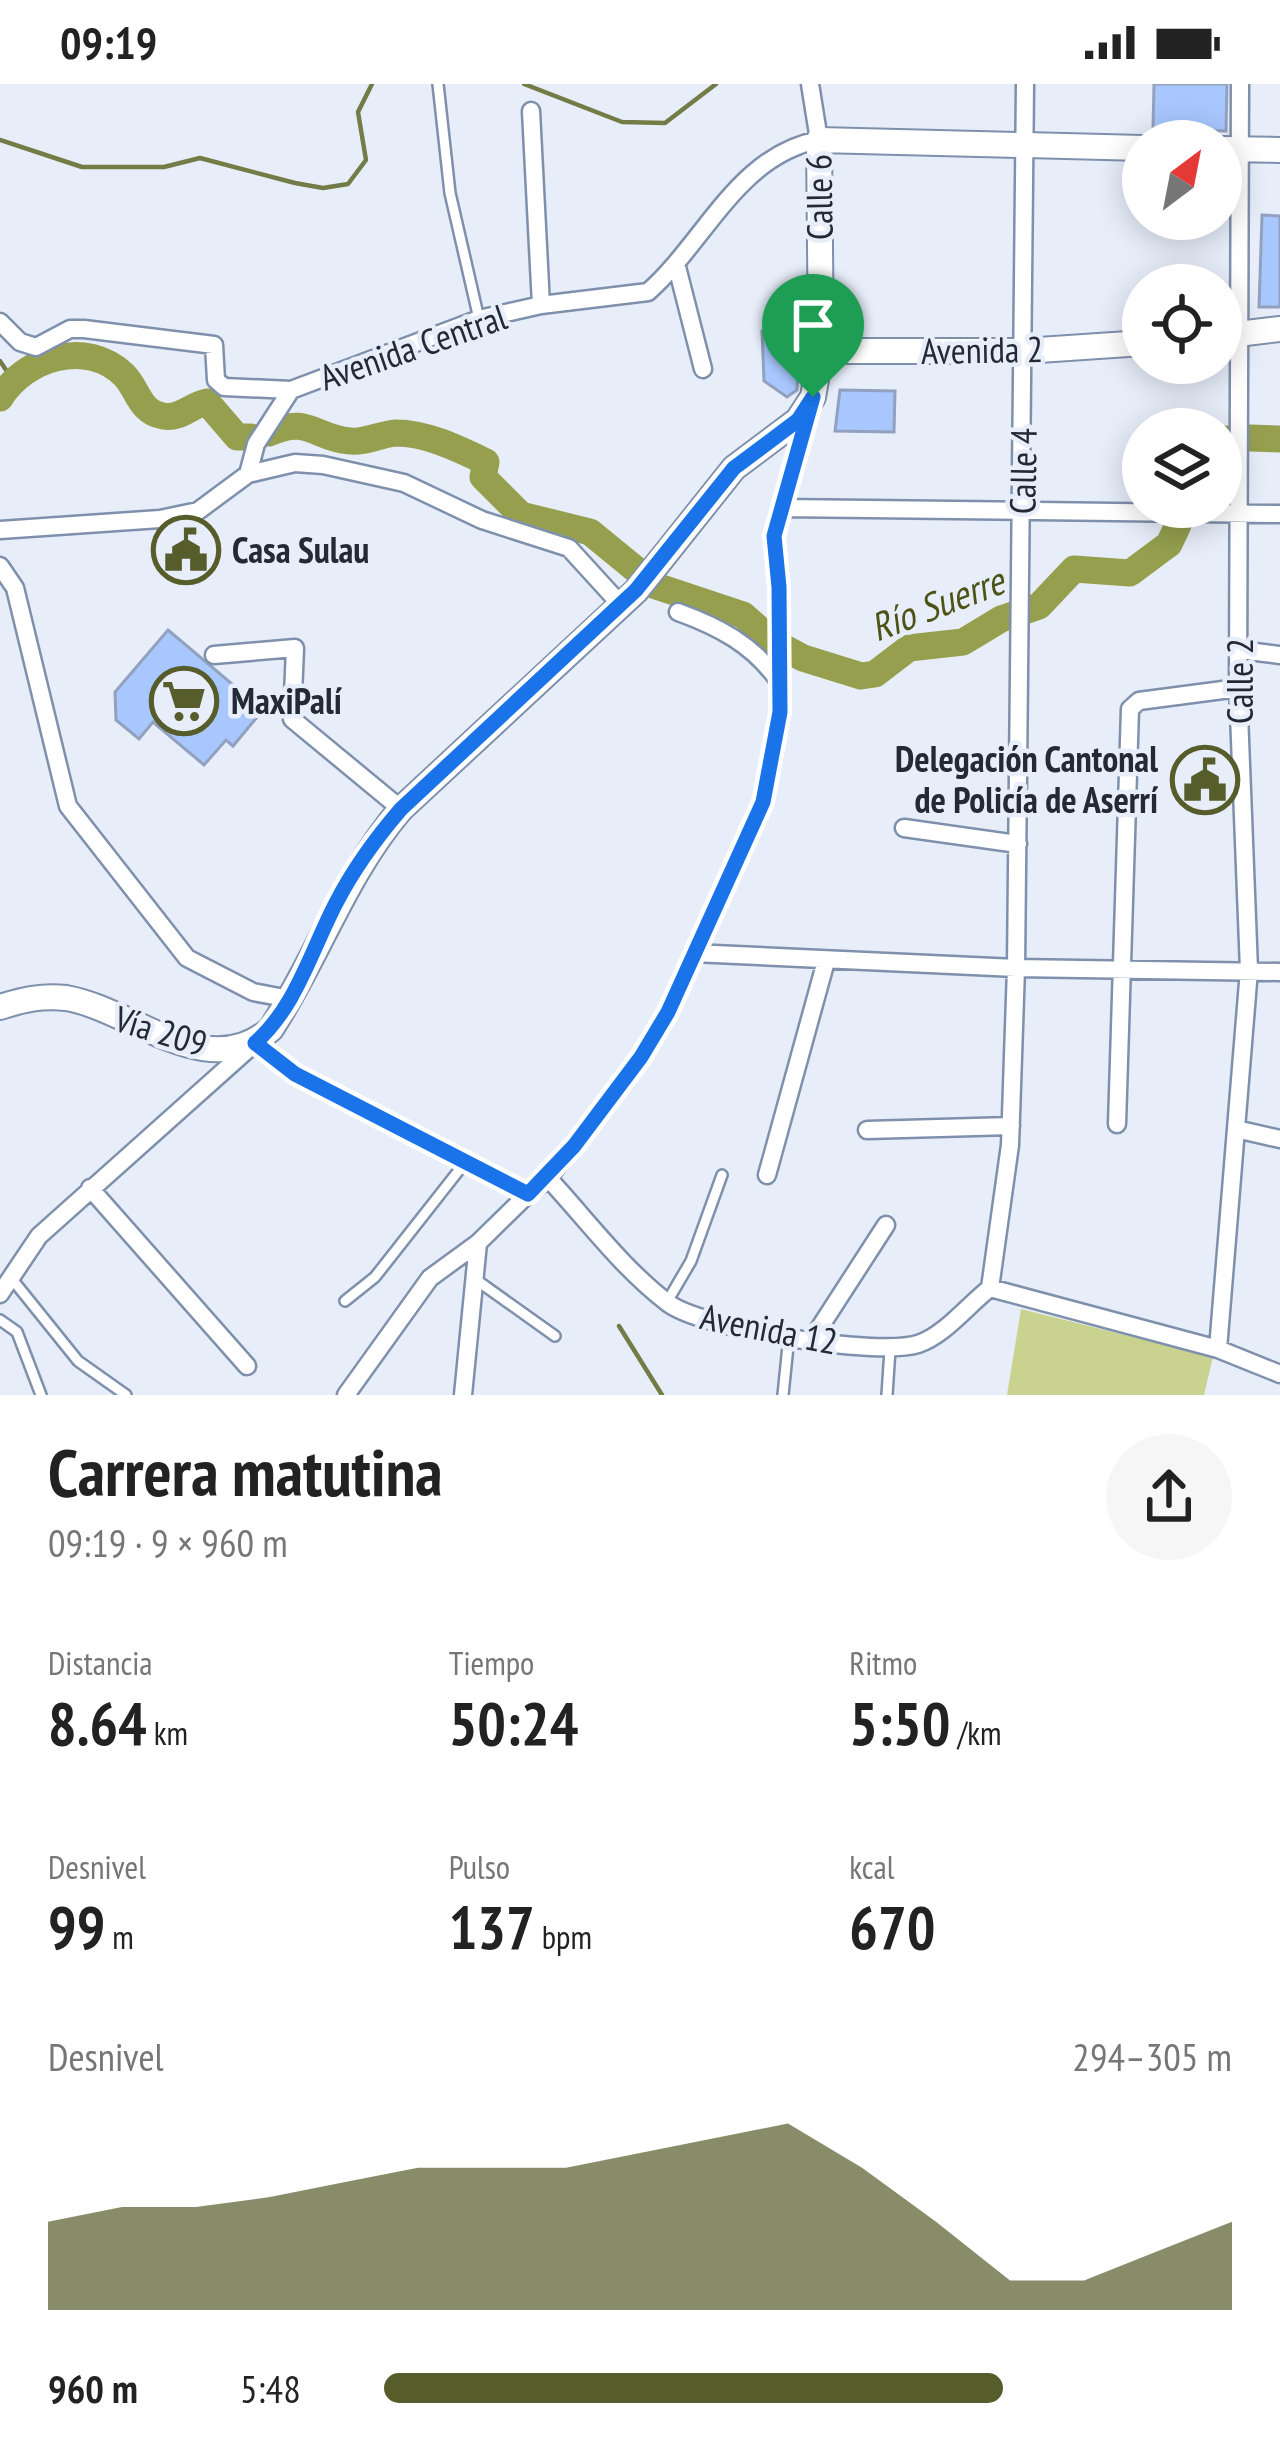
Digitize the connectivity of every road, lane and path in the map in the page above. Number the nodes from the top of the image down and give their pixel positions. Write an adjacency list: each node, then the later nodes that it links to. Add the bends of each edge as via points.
1 (439, 84): 14 (lane, via 450,193)
2 (810, 84): 7 (street, Calle 6)
3 (1025, 84): 8 (street, Calle 4)
4 (1240, 84): 6 (street, Calle 2)
5 (531, 111): 13 (street)
6 (1234, 120)
7 (819, 140): 8 (main road, Avenida Central); 12 (street, Avenida Central, via 775,155); 19 (main road, Calle 6)
8 (1026, 146): 9 (main road, Avenida Central); 20 (street, Calle 4)
9 (1122, 148)
10 (1242, 149): 11 (main road)
11 (1280, 150)
12 (676, 262): 13 (street, Avenida Central, via 641,295); 21 (street)
13 (541, 305): 14 (street, Avenida Central)
14 (479, 319): 22 (street, Avenida Central)
15 (0, 322): 22 (street, via 36,347 84,328 214,345 216,380 224,387)
16 (1280, 329): 17 (main road)
17 (1242, 334)
18 (1122, 345): 20 (main road, Avenida 2)
19 (821, 351): 20 (main road, Avenida 2); 23 (main road, Calle 6)
20 (1024, 351): 26 (street, Calle 4)
21 (703, 369)
22 (291, 390): 24 (street, Avenida Central, via 256,444)
23 (813, 397): 25 (street, Calle 6); 33 (main road, Vía 209, via 798,420 734,468)
24 (248, 474): 31 (street, via 199,512); 33 (street, via 295,463 404,483 569,548)
25 (784, 508): 26 (street); 38 (street, Calle 6, via 772,553)
26 (1022, 514): 27 (street); 42 (street, Calle 4)
27 (1122, 514)
28 (1242, 514): 29 (street)
29 (1280, 514)
30 (1237, 528): 35 (street, Calle 2)
31 (0, 530)
32 (0, 566): 49 (street, via 15,588 68,806 187,958 253,992)
33 (621, 605): 40 (main road, Vía 209)
34 (678, 612): 38 (street, via 736,638)
35 (1240, 650): 37 (street); 39 (street, Calle 2)
36 (214, 655): 40 (street, via 295,648 292,719)
37 (1280, 655)
38 (778, 680): 43 (street, Calle 6, via 763,802)
39 (1238, 688): 46 (street, via 1139,701 1130,709); 47 (street, Calle 2)
40 (401, 809): 49 (main road, Vía 209, via 337,901)
41 (904, 828): 42 (street)
42 (1018, 844): 45 (street, Calle 4)
43 (694, 953): 44 (street); 60 (street, Calle 6, via 641,1057)
44 (826, 961): 45 (street); 59 (street)
45 (1016, 968): 46 (street); 53 (street, Calle 4)
46 (1123, 968): 47 (street); 52 (street)
47 (1249, 970): 48 (street); 54 (street, Calle 2)
48 (1280, 972)
49 (290, 999): 51 (main road, Vía 209)
50 (0, 1007): 51 (main road, Vía 209, via 68,998 191,1045)
51 (255, 1043): 57 (street, via 295,1074); 61 (street)
52 (1117, 1124)
53 (1011, 1126): 55 (street); 67 (street, Calle 4)
54 (1236, 1129): 56 (street); 75 (street, Calle 2)
55 (867, 1130)
56 (1280, 1139)
57 (466, 1160): 62 (street); 68 (lane, via 375,1277)
58 (722, 1175): 69 (lane)
59 (767, 1175)
60 (548, 1178): 62 (street); 69 (street, Avenida 12)
61 (90, 1188): 66 (street, via 39,1236); 76 (street)
62 (528, 1194): 64 (street)
63 (886, 1225): 73 (street)
64 (478, 1243): 65 (street); 80 (street, via 430,1278)
65 (475, 1280): 71 (lane); 81 (street)
66 (6, 1286): 79 (lane, via 78,1361)
67 (990, 1288): 74 (street, Avenida 12, via 922,1343); 75 (street)
68 (345, 1301)
69 (667, 1302): 72 (street, Avenida 12, via 686,1314)
70 (0, 1320): 78 (lane, via 16,1333)
71 (555, 1336)
72 (789, 1336): 73 (street, Avenida 12); 82 (lane)
73 (812, 1341): 74 (street, Avenida 12)
74 (890, 1349): 83 (lane)
75 (1218, 1349): 77 (street)
76 (247, 1366)
77 (1280, 1374)
78 (40, 1395)
79 (126, 1395)
80 (346, 1395)
81 (463, 1395)
82 (783, 1395)
83 (887, 1395)

